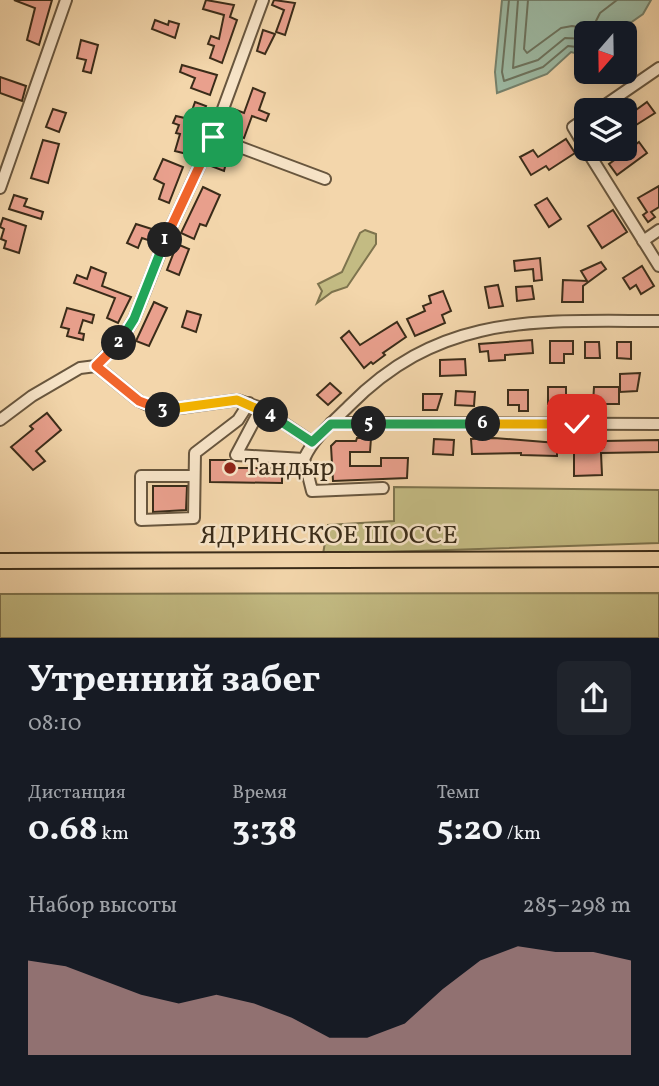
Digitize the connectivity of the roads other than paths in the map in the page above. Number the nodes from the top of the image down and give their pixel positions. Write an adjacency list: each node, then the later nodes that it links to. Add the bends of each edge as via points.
1 (66, 0): 8 (street)
2 (263, 0): 5 (street)
3 (659, 68): 4 (street)
4 (615, 98)
5 (213, 137): 7 (street); 13 (street, via 134,319)
6 (593, 161): 10 (street)
7 (326, 179)
8 (0, 188)
9 (659, 230): 10 (street)
10 (643, 241): 11 (street)
11 (659, 267)
12 (659, 321): 17 (street, via 539,321 472,331 418,353 367,388)
13 (96, 366): 14 (street, via 139,401 161,410 226,400); 16 (street, via 80,368)
14 (249, 403): 15 (street); 21 (street, via 238,420 195,453)
15 (261, 408): 19 (street); 20 (street, via 236,455)
16 (0, 420)
17 (331, 424): 18 (street); 19 (street)
18 (659, 424)
19 (312, 442): 20 (street)
20 (304, 459): 22 (street, via 312,491)
21 (194, 476): 21 (street, via 194,518 141,520 141,476)
22 (383, 488)
23 (659, 559): 24 (main road, ЯДРИНСКОЕ ШОССЕ)
24 (0, 561)

